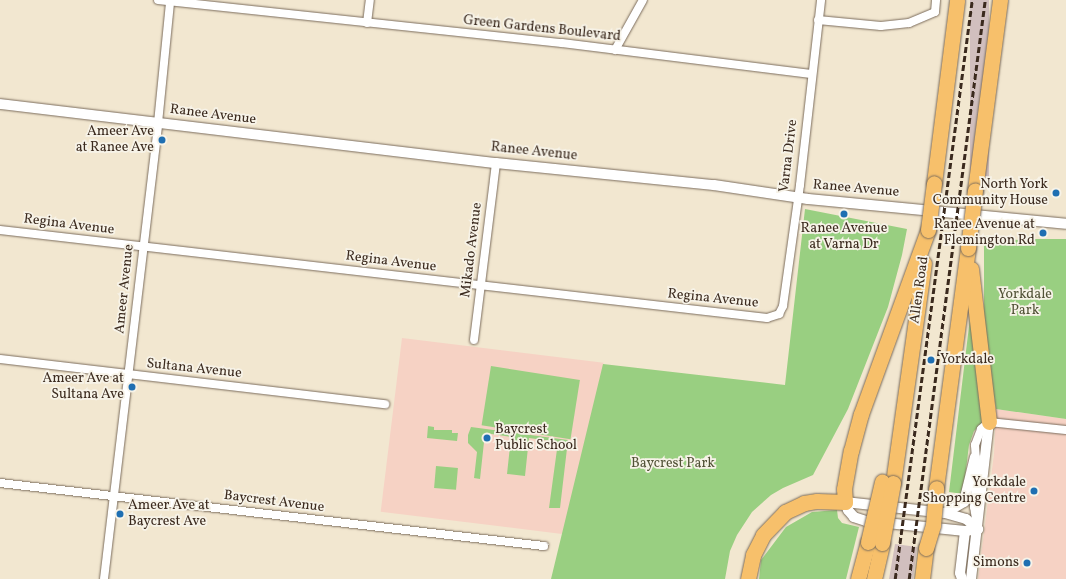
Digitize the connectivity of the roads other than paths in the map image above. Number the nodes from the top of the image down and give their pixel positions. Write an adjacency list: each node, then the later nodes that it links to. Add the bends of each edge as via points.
1 (158, 0): 8 (street, Green Gardens Boulevard)
2 (370, 0): 11 (street)
3 (642, 0): 12 (street)
4 (821, 0): 10 (street, Varna Drive)
5 (936, 0): 10 (street, via 935,12 909,23 881,26)
6 (957, 0): 20 (highway, Allen Road, bridge)
7 (1000, 0): 22 (highway, bridge)
8 (170, 2): 9 (street, Green Gardens Boulevard); 15 (street, Ameer Avenue)
9 (215, 3): 11 (street, Green Gardens Boulevard)
10 (818, 20): 13 (street, Varna Drive)
11 (367, 23): 12 (street, Green Gardens Boulevard)
12 (615, 50): 13 (street, Green Gardens Boulevard)
13 (811, 74): 17 (street, Varna Drive)
14 (0, 104): 15 (street, Ranee Avenue)
15 (158, 122): 16 (street, Ranee Avenue); 21 (street, Ameer Avenue)
16 (496, 163): 17 (street, Ranee Avenue, via 714,185); 23 (street, Mikado Avenue)
17 (798, 198): 18 (street, Ranee Avenue); 24 (street, Varna Drive, via 783,306)
18 (1066, 224)
19 (0, 230): 21 (street, Regina Avenue)
20 (928, 230): 34 (highway, via 861,414 844,488); 38 (highway, Allen Road, bridge, via 907,384)
21 (142, 247): 23 (street, Regina Avenue); 27 (street, Ameer Avenue)
22 (968, 248): 29 (highway); 40 (highway, bridge, via 936,488)
23 (481, 286): 24 (street, Regina Avenue, via 767,318); 25 (street, Mikado Avenue)
24 (779, 314)
25 (474, 340)
26 (0, 359): 27 (street, Sultana Avenue)
27 (128, 375): 28 (street, Sultana Avenue); 33 (street, Ameer Avenue)
28 (385, 404)
29 (989, 422): 30 (street); 31 (street, via 977,436); 36 (street)
30 (1066, 430)
31 (975, 457): 35 (street, via 964,502); 36 (street, via 977,474 974,507)
32 (0, 483): 33 (street, Baycrest Avenue)
33 (114, 496): 39 (street, Baycrest Avenue); 41 (street, Ameer Avenue)
34 (845, 502): 35 (street); 37 (street, via 851,514 859,520); 42 (highway, via 817,500 785,512 763,534 753,555)
35 (945, 513): 36 (street, via 966,519)
36 (978, 529): 37 (street); 48 (street)
37 (965, 531): 47 (street, via 960,573)
38 (875, 543): 43 (highway); 44 (highway, Allen Road)
39 (544, 546)
40 (931, 549): 45 (highway); 46 (highway)
41 (104, 579)
42 (748, 579)
43 (858, 579)
44 (874, 579)
45 (922, 579)
46 (932, 579)
47 (962, 579)
48 (971, 579)

